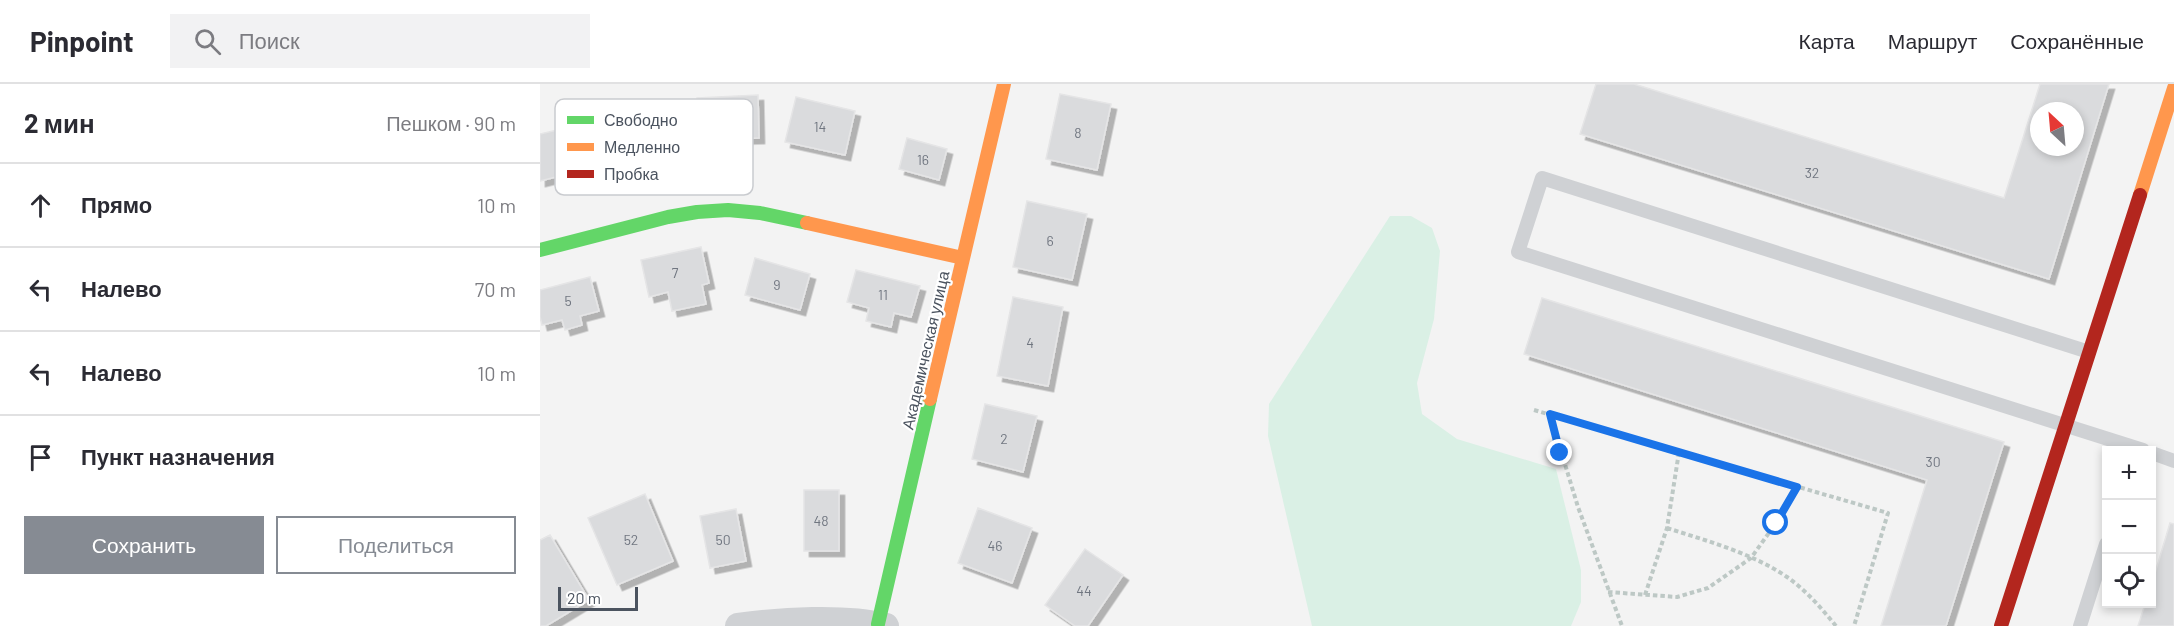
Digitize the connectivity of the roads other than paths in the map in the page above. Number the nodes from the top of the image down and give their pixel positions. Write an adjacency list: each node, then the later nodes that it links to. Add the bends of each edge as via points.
1 (1004, 84): 4 (street, Академическая улица)
2 (2174, 87): 5 (street)
3 (540, 250): 4 (street, via 668,217 728,210 760,213)
4 (963, 258): 11 (street, Академическая улица)
5 (2089, 352): 6 (street); 6 (lane, via 1542,178 1518,252)
6 (2065, 426): 7 (lane); 13 (street)
7 (2127, 446)
8 (2156, 455): 9 (lane)
9 (2174, 460)
10 (2103, 554): 14 (lane)
11 (882, 625): 12 (street, via 814,621)
12 (738, 626)
13 (2001, 626)
14 (2080, 626)

